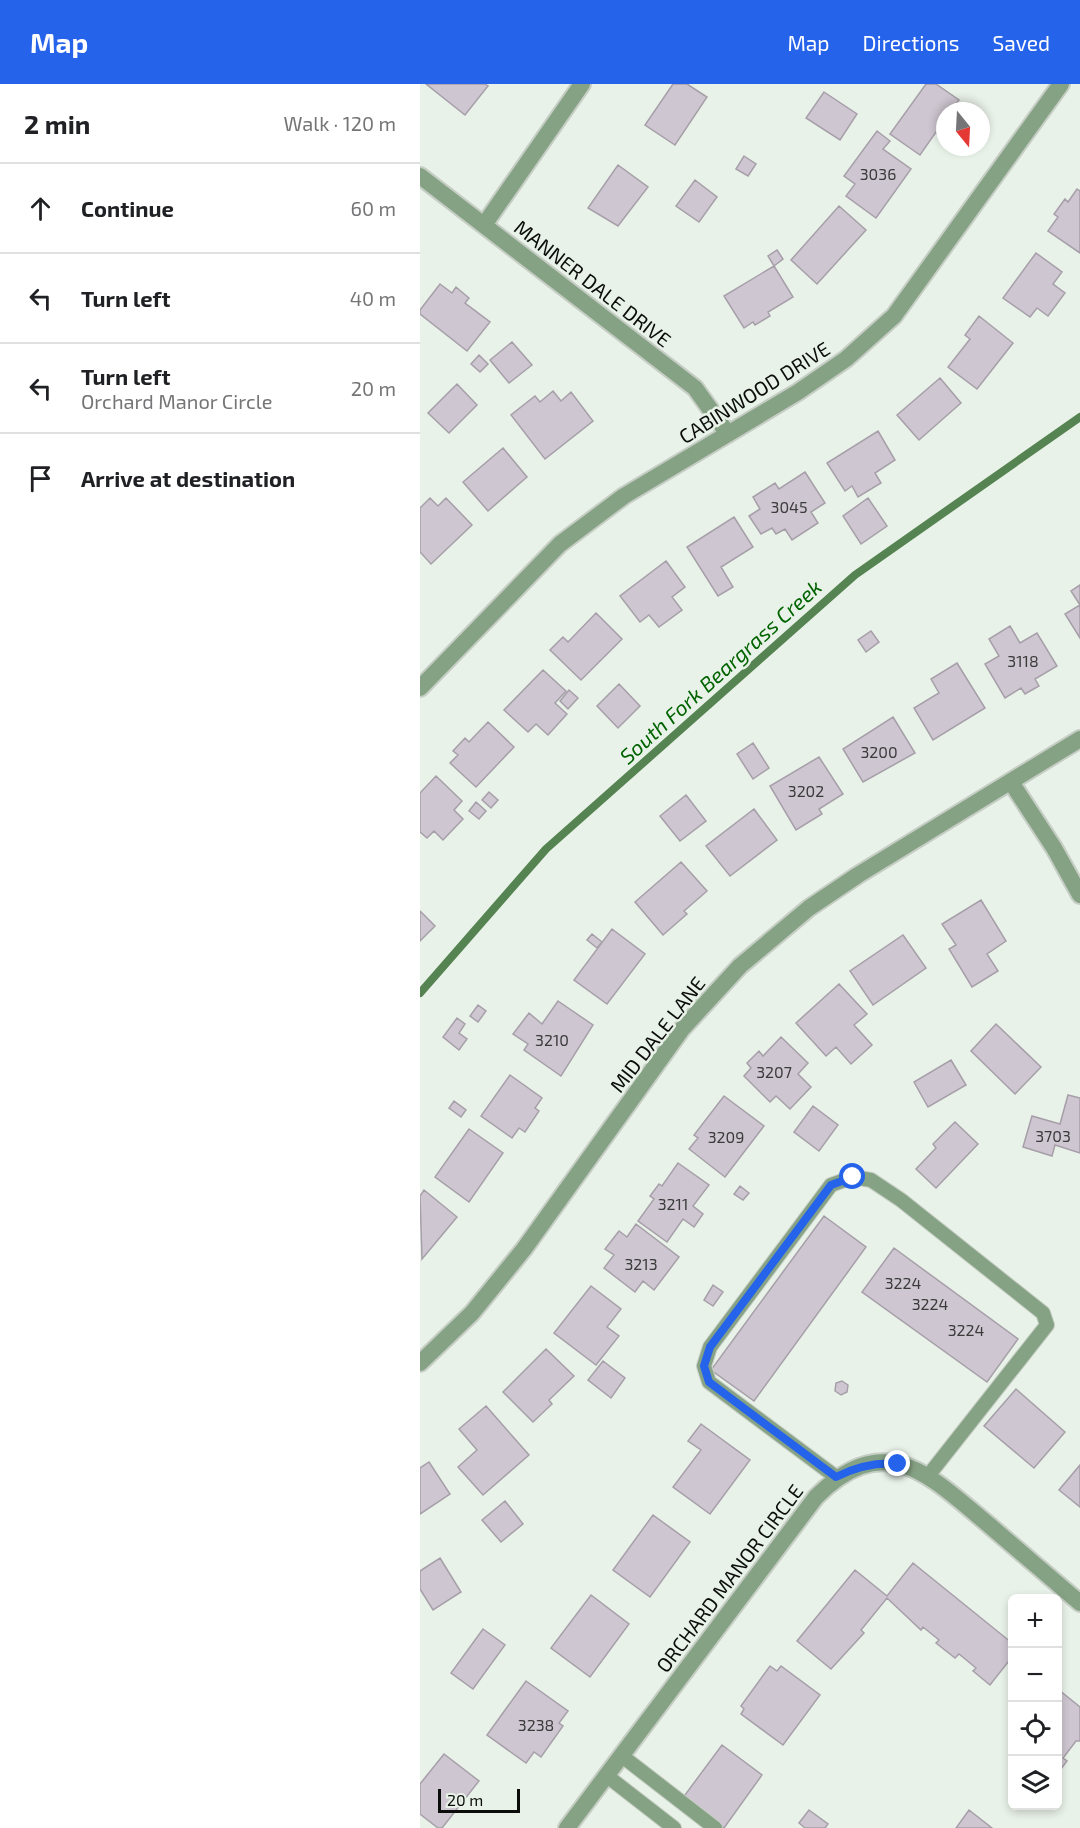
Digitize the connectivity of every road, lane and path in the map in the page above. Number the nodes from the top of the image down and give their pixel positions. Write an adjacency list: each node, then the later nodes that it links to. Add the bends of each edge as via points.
1 (582, 84): 4 (street)
2 (1061, 84): 5 (street, CABINWOOD DRIVE, via 894,316 846,359)
3 (420, 176): 4 (street, MANNER DALE DRIVE)
4 (484, 225): 5 (street, MANNER DALE DRIVE, via 695,388)
5 (728, 434): 6 (street, CABINWOOD DRIVE, via 624,496 560,544)
6 (420, 688)
7 (1080, 739): 8 (street, MID DALE LANE)
8 (1011, 782): 9 (street); 10 (street, MID DALE LANE, via 808,908 740,966 682,1029 524,1249 472,1313)
9 (1080, 895)
10 (420, 1363)
11 (928, 1476): 12 (street, ORCHARD MANOR CIRCLE, via 898,1464 879,1463 852,1468); 12 (lane, via 1047,1326 1043,1313 901,1200 871,1180 853,1177 831,1185 710,1347 704,1366 709,1382); 13 (street, ORCHARD MANOR CIRCLE)
12 (836, 1477): 14 (street, ORCHARD MANOR CIRCLE, via 816,1497)
13 (1080, 1604)
14 (622, 1756): 15 (street, ORCHARD MANOR CIRCLE); 18 (lane)
15 (607, 1776): 16 (street, ORCHARD MANOR CIRCLE); 17 (lane)
16 (567, 1828)
17 (674, 1828)
18 (715, 1828)

